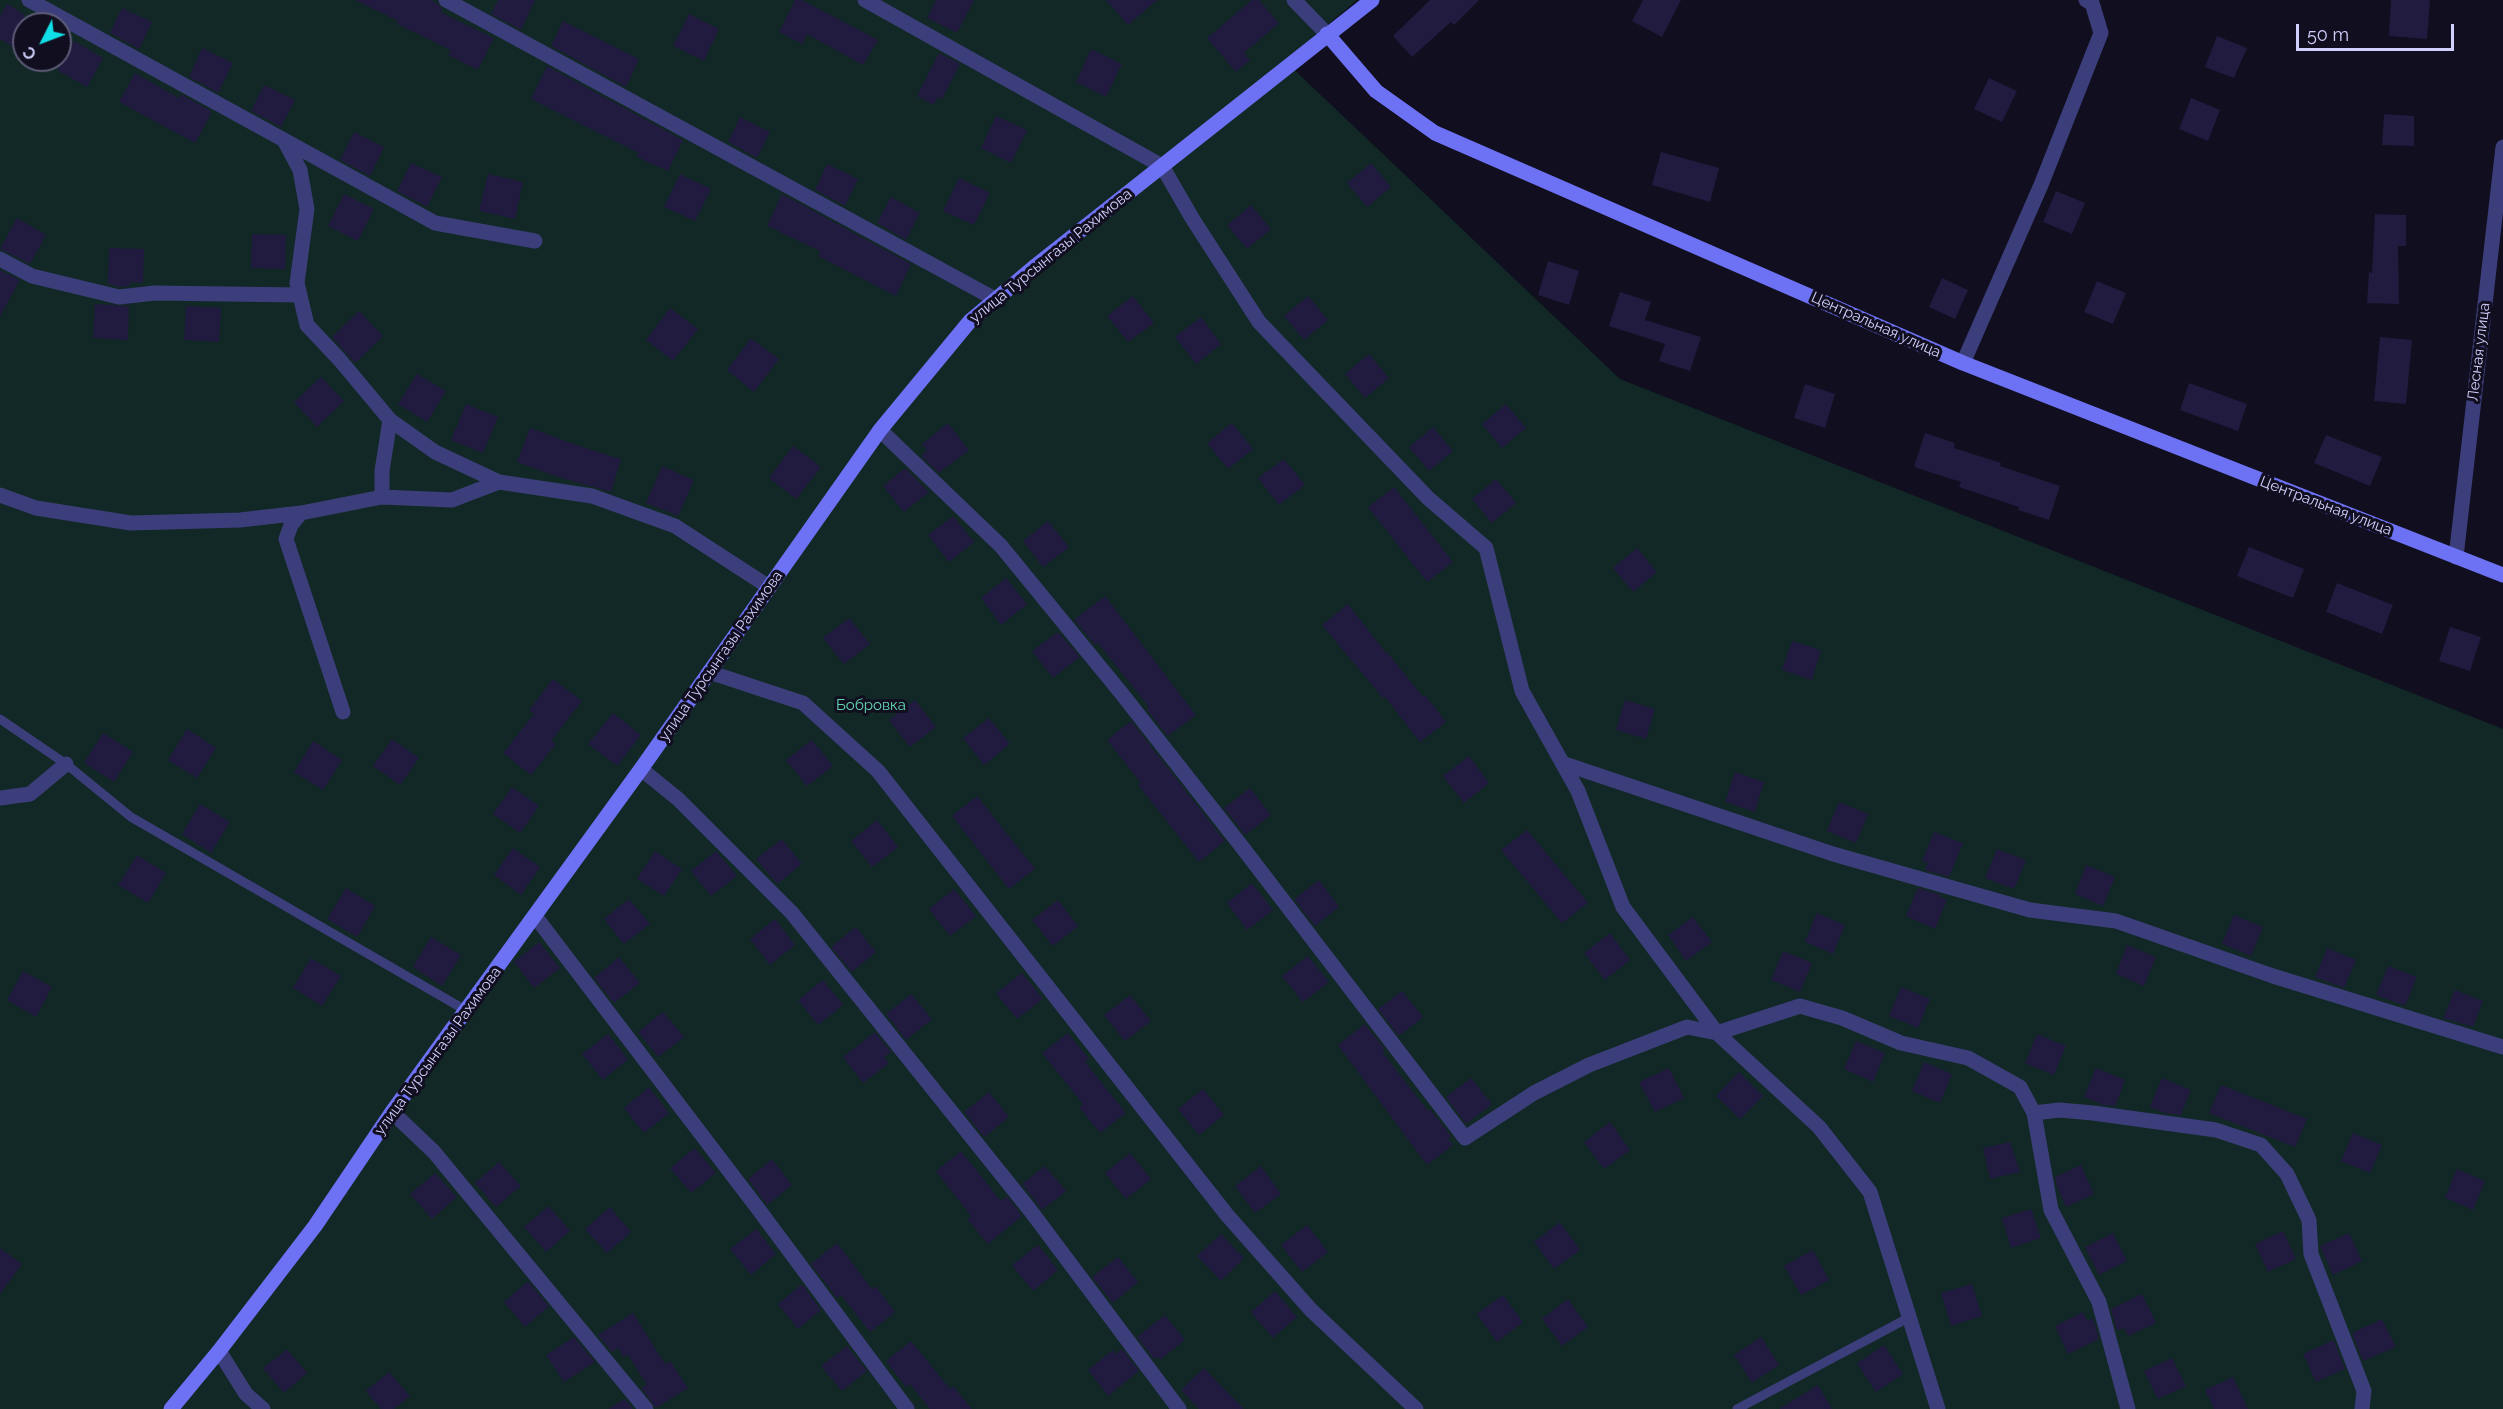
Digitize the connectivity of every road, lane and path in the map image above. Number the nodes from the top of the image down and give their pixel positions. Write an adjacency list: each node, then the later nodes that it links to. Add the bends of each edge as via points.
1 (29, 0): 8 (street)
2 (446, 0): 14 (street)
3 (865, 0): 10 (street)
4 (1294, 0): 7 (street, Центральная улица)
5 (1372, 0): 7 (street, улица Турсынгазы Рахимова)
6 (2086, 0): 15 (street, via 2092,3 2102,33)
7 (1327, 34): 10 (street, улица Турсынгазы Рахимова); 15 (street, Центральная улица, via 1376,92 1435,133)
8 (284, 140): 11 (street, via 435,223); 13 (street, via 300,170 307,208 297,283)
9 (2503, 147): 22 (street, Лесная улица)
10 (1162, 166): 14 (street, улица Турсынгазы Рахимова); 28 (street, via 1258,322 1428,498 1486,548 1522,691)
11 (535, 241)
12 (0, 259): 13 (street, via 32,276 119,297 155,293)
13 (299, 295): 16 (street, via 307,325)
14 (995, 299): 17 (street, улица Турсынгазы Рахимова, via 970,321)
15 (1963, 363): 22 (street, Центральная улица)
16 (390, 420): 18 (street, via 435,452); 20 (street)
17 (880, 430): 24 (street, улица Турсынгазы Рахимова); 34 (street, via 1001,546 1203,797 1465,1138 1534,1093 1589,1065 1687,1027)
18 (499, 482): 20 (street, via 452,500); 24 (street, via 592,496 675,526)
19 (0, 495): 21 (street, via 36,508 131,523 240,520)
20 (382, 497): 21 (street)
21 (301, 513): 26 (street, via 286,539)
22 (2456, 557): 23 (street, Центральная улица)
23 (2503, 575)
24 (770, 587): 25 (street, улица Турсынгазы Рахимова)
25 (709, 672): 30 (street, улица Турсынгазы Рахимова); 45 (street, via 803,703 878,771 1227,1215 1311,1310)
26 (343, 712)
27 (0, 719): 29 (lane)
28 (1562, 763): 34 (street, via 1578,791 1623,907); 35 (street, via 1876,866 2030,910 2116,921 2274,976)
29 (66, 764): 31 (street, via 30,794); 33 (lane, via 131,817)
30 (641, 769): 32 (street, улица Турсынгазы Рахимова); 44 (street, via 678,799 792,913 1030,1210)
31 (0, 798)
32 (535, 916): 33 (street, улица Турсынгазы Рахимова); 43 (street)
33 (467, 1011): 36 (street, улица Турсынгазы Рахимова)
34 (1717, 1033): 37 (street, via 1800,1006 1901,1042 1968,1058 2020,1088); 38 (street, via 1819,1127 1870,1192)
35 (2503, 1047)
36 (392, 1113): 39 (street, улица Турсынгазы Рахимова, via 315,1226); 42 (street, via 434,1152)
37 (2034, 1113): 48 (street, via 2050,1210 2099,1302); 49 (street, via 2059,1110 2154,1121 2216,1130 2261,1145 2287,1174 2309,1220 2311,1254 2364,1391)
38 (1910, 1317): 46 (lane); 47 (street)
39 (219, 1351): 40 (street, улица Турсынгазы Рахимова); 41 (street, via 246,1394)
40 (171, 1409)
41 (262, 1409)
42 (646, 1409)
43 (907, 1409)
44 (1179, 1409)
45 (1416, 1409)
46 (1737, 1409)
47 (1938, 1409)
48 (2128, 1409)
49 (2362, 1409)

